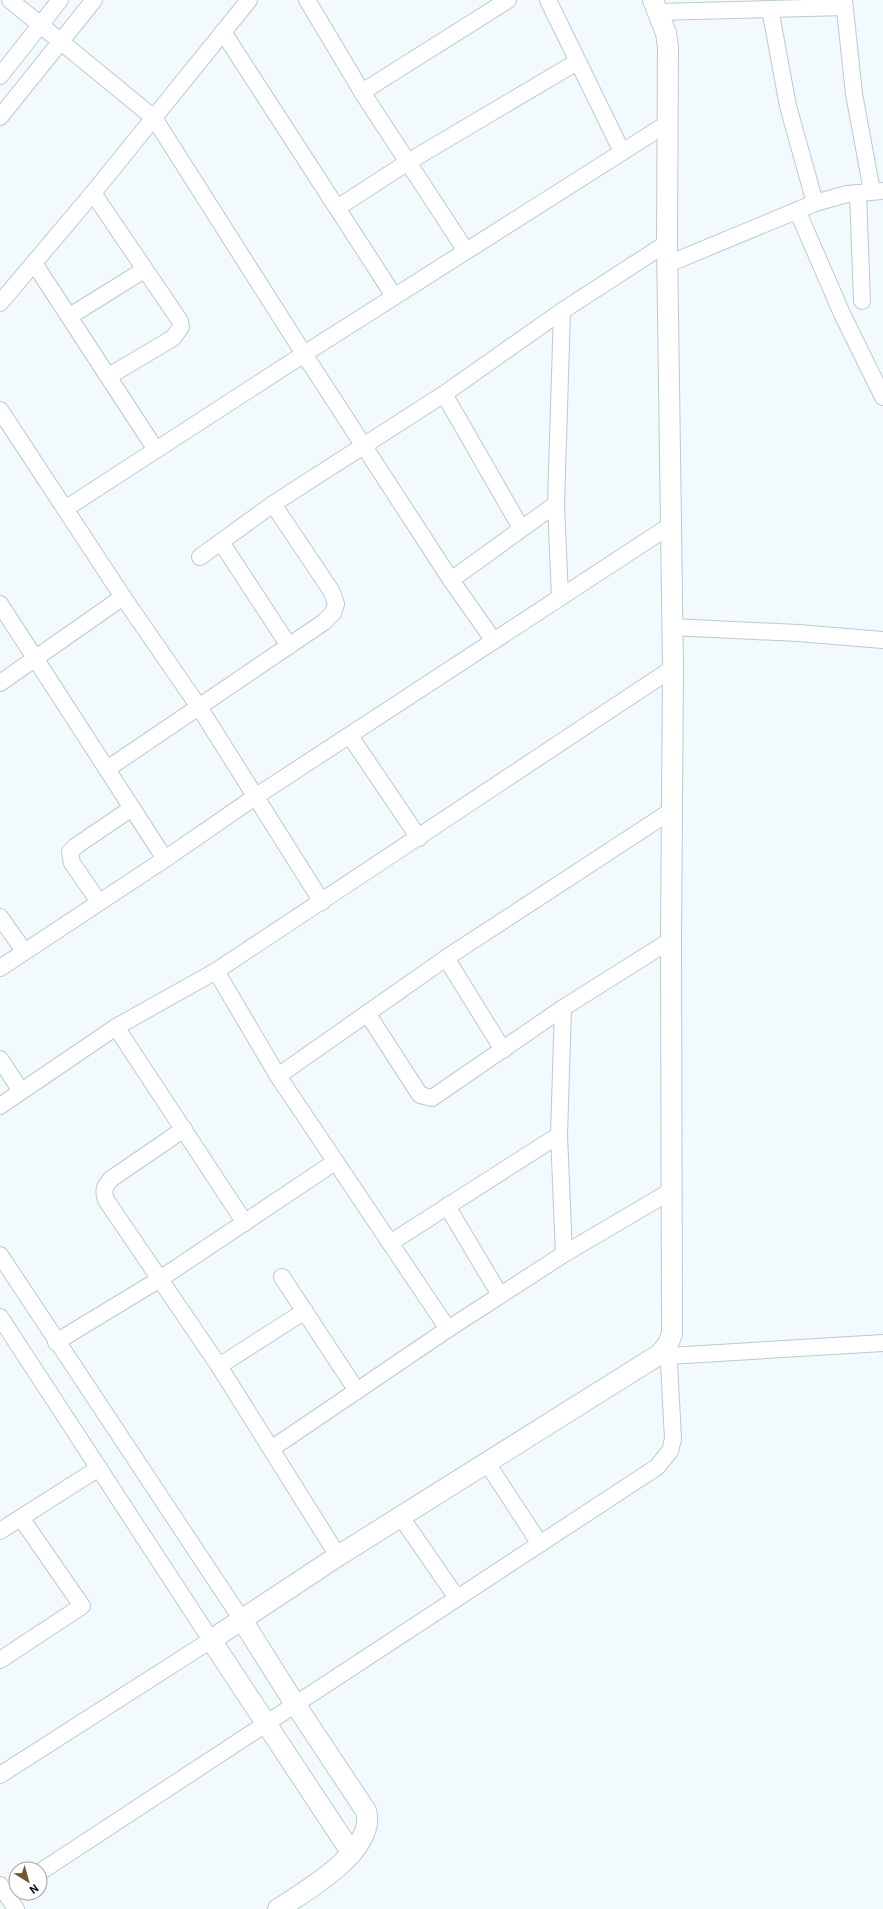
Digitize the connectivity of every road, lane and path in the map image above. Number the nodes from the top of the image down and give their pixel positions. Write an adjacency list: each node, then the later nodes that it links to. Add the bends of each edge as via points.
1 (10, 0): 11 (street)
2 (60, 0): 11 (street)
3 (94, 0): 13 (street)
4 (249, 0): 12 (street)
5 (307, 0): 16 (street)
6 (508, 0): 16 (street)
7 (548, 0): 14 (street)
8 (844, 4): 10 (street); 22 (street, via 857,114)
9 (655, 6): 10 (street); 19 (street, via 666,33 668,47)
10 (770, 9): 24 (street, via 788,106)
11 (41, 25): 13 (street); 15 (street)
12 (223, 32): 18 (street); 25 (street)
13 (61, 41): 17 (street); 18 (street)
14 (577, 62): 20 (street); 21 (street)
15 (0, 76)
16 (362, 92): 21 (street)
17 (0, 117)
18 (154, 118): 23 (street); 37 (street)
19 (668, 123): 20 (street); 27 (street)
20 (622, 152): 28 (street)
21 (408, 162): 25 (street); 28 (street)
22 (871, 192): 24 (street); 33 (street)
23 (93, 193): 29 (street); 31 (street)
24 (815, 203): 26 (street)
25 (337, 208): 32 (street)
26 (797, 210): 30 (street); 40 (street, via 843,316)
27 (667, 243): 30 (street); 35 (street)
28 (466, 251): 32 (street)
29 (34, 263): 34 (street); 36 (street)
30 (668, 264): 47 (street)
31 (144, 270): 36 (street); 38 (street, via 180,321 181,327 173,338)
32 (394, 296): 37 (street)
33 (862, 301)
34 (0, 303)
35 (562, 311): 39 (street); 45 (street)
36 (70, 316): 38 (street)
37 (304, 354): 42 (street); 43 (street)
38 (109, 376): 43 (street)
39 (444, 394): 42 (street); 48 (street)
40 (883, 395)
41 (0, 410): 46 (street)
42 (364, 446): 44 (street); 51 (street)
43 (156, 450): 46 (street)
44 (273, 504): 49 (street); 58 (street, via 332,592 336,604 333,613 324,622)
45 (556, 504): 48 (street); 53 (street)
46 (65, 509): 52 (street)
47 (671, 525): 53 (street); 55 (street)
48 (521, 528): 51 (street)
49 (221, 542): 50 (street); 58 (street)
50 (200, 557)
51 (452, 580): 57 (street)
52 (123, 597): 59 (street); 62 (street)
53 (560, 598): 57 (street)
54 (0, 604): 59 (street)
55 (671, 627): 56 (street); 60 (street)
56 (883, 640)
57 (494, 641): 63 (street)
58 (289, 646): 62 (street)
59 (36, 658): 61 (street); 64 (street)
60 (673, 668): 67 (street); 68 (street)
61 (0, 683)
62 (199, 707): 64 (street); 65 (street)
63 (350, 736): 65 (street); 68 (street)
64 (107, 769): 66 (street)
65 (255, 797): 69 (street); 71 (street)
66 (132, 808): 69 (street); 70 (street, via 70,852 72,863)
67 (671, 811): 73 (street); 75 (street)
68 (419, 838): 71 (street)
69 (165, 859): 70 (street)
70 (99, 902): 74 (street)
71 (322, 902): 77 (street)
72 (0, 917): 74 (street)
73 (671, 940): 78 (street); 89 (street)
74 (24, 951): 76 (street)
75 (446, 958): 79 (street); 81 (street)
76 (0, 968)
77 (216, 972): 80 (street); 83 (street)
78 (563, 1008): 81 (street); 87 (street)
79 (367, 1013): 81 (street, via 420,1095 426,1098 438,1096); 83 (street)
80 (116, 1027): 84 (street); 86 (street)
81 (503, 1050)
82 (0, 1059): 84 (street)
83 (278, 1076): 88 (street)
84 (21, 1091): 85 (street)
85 (0, 1106)
86 (184, 1129): 91 (street); 96 (street, via 111,1179 104,1193 106,1200)
87 (559, 1135): 90 (street); 93 (street)
88 (335, 1162): 91 (street); 92 (street)
89 (671, 1191): 93 (street); 103 (street, via 672,1334)
90 (447, 1206): 92 (street); 97 (street)
91 (245, 1223): 96 (street)
92 (390, 1243): 100 (street)
93 (564, 1254): 97 (street)
94 (0, 1255): 101 (street)
95 (282, 1277): 98 (street)
96 (160, 1279): 101 (street); 104 (street)
97 (500, 1295): 100 (street)
98 (305, 1311): 104 (street); 105 (street)
99 (0, 1317): 108 (street)
100 (448, 1329): 105 (street)
101 (56, 1342): 115 (street)
102 (883, 1343): 103 (street)
103 (669, 1350): 107 (street); 112 (street, via 673,1440 665,1459 657,1467)
104 (219, 1366): 106 (street)
105 (357, 1391): 106 (street)
106 (271, 1450): 113 (street)
107 (487, 1463): 109 (street); 112 (street)
108 (99, 1468): 110 (street); 116 (street)
109 (401, 1517): 113 (street); 114 (street)
110 (21, 1518): 111 (street); 117 (street, via 82,1606)
111 (0, 1531)
112 (540, 1544): 114 (street)
113 (338, 1556): 115 (street)
114 (457, 1598): 118 (street)
115 (242, 1620): 116 (street); 118 (street)
116 (211, 1640): 119 (street); 120 (street)
117 (0, 1660)
118 (295, 1704): 119 (street); 121 (street, via 366,1811 369,1820 365,1834)
119 (267, 1723): 121 (street); 122 (street)
120 (0, 1775)
121 (351, 1852): 125 (street, via 337,1869)
122 (48, 1867)
123 (6, 1891): 124 (street)
124 (16, 1909)
125 (278, 1909)

